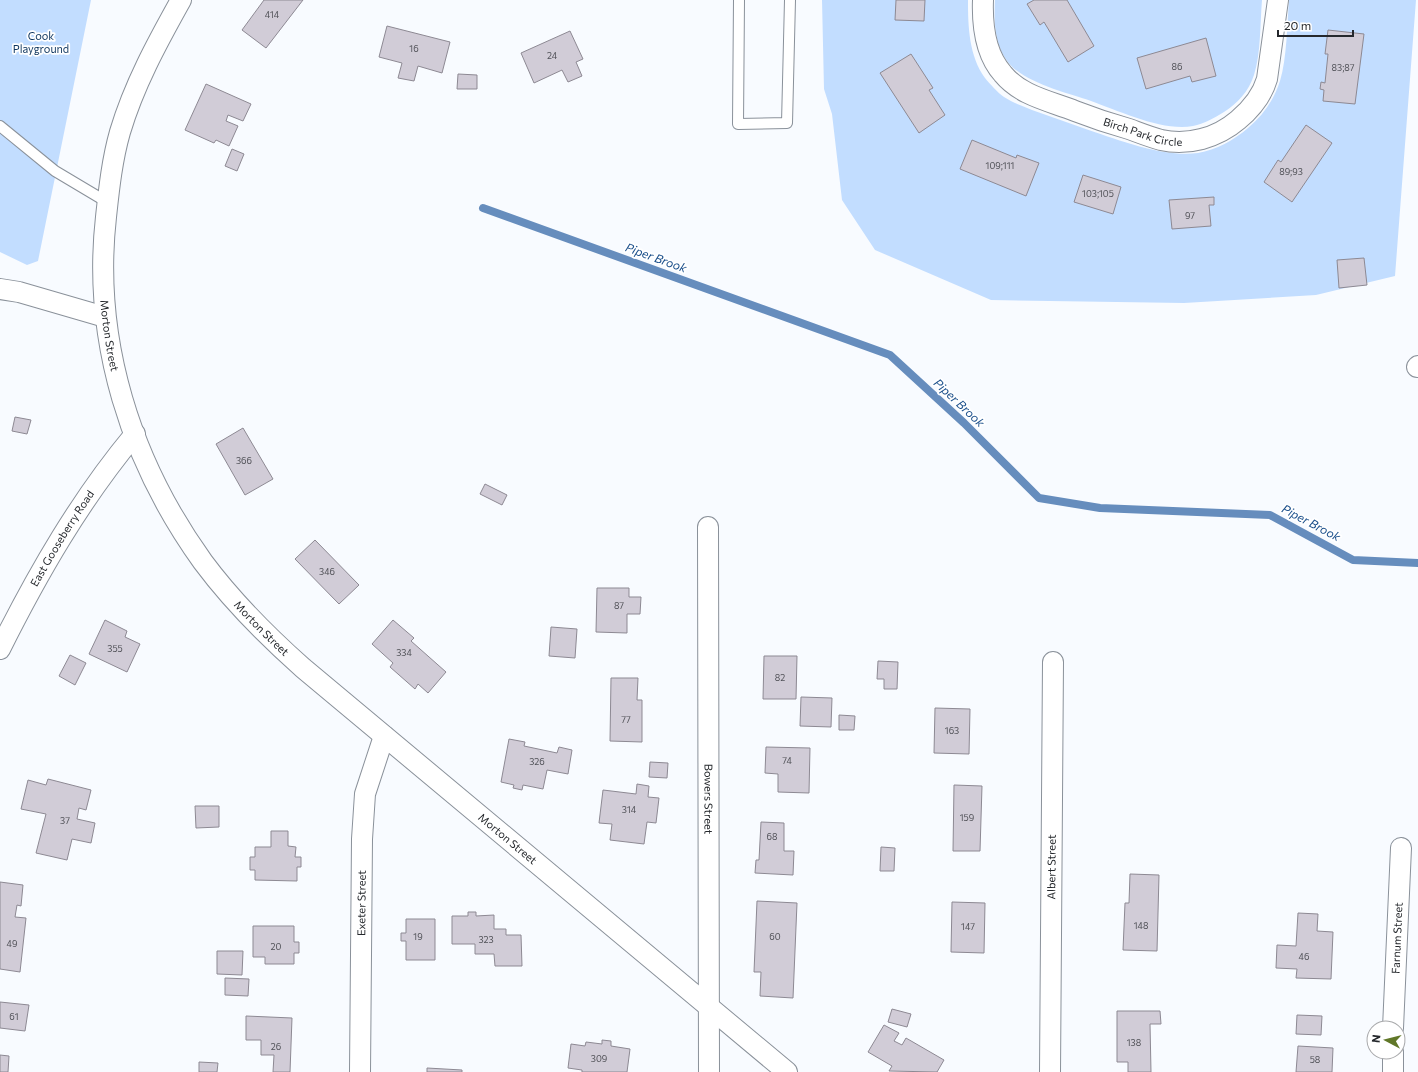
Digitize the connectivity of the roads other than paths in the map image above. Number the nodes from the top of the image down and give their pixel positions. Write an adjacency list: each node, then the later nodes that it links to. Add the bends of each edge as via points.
1 (180, 0): 7 (street, Morton Street, via 154,48 129,105 115,152)
2 (740, 0): 3 (lane, via 738,124 787,124)
3 (790, 0)
4 (983, 0): 5 (street, Birch Park Circle, via 984,25 991,56 1011,83 1028,94 1088,116 1162,140 1178,142 1202,139 1224,130 1244,115 1259,98 1267,79)
5 (1278, 0)
6 (0, 126): 7 (lane, via 55,171)
7 (107, 202): 9 (street, Morton Street, via 103,257)
8 (0, 289): 9 (street)
9 (105, 317): 10 (street, Morton Street, via 114,369)
10 (135, 434): 12 (street, East Gooseberry Road, via 110,464 64,531); 14 (street, Morton Street, via 161,494 181,529 226,591 276,644)
11 (708, 527): 16 (street, Bowers Street)
12 (0, 649)
13 (1053, 662): 22 (street, Albert Street)
14 (384, 736): 16 (street, Morton Street); 19 (street, Exeter Street, via 365,794 362,839)
15 (1401, 848): 17 (street, Farnum Street)
16 (709, 1007): 20 (street, Bowers Street); 21 (street, Morton Street)
17 (1393, 1020)
18 (1393, 1060): 23 (street)
19 (360, 1072)
20 (709, 1072)
21 (787, 1072)
22 (1050, 1072)
23 (1393, 1072)

